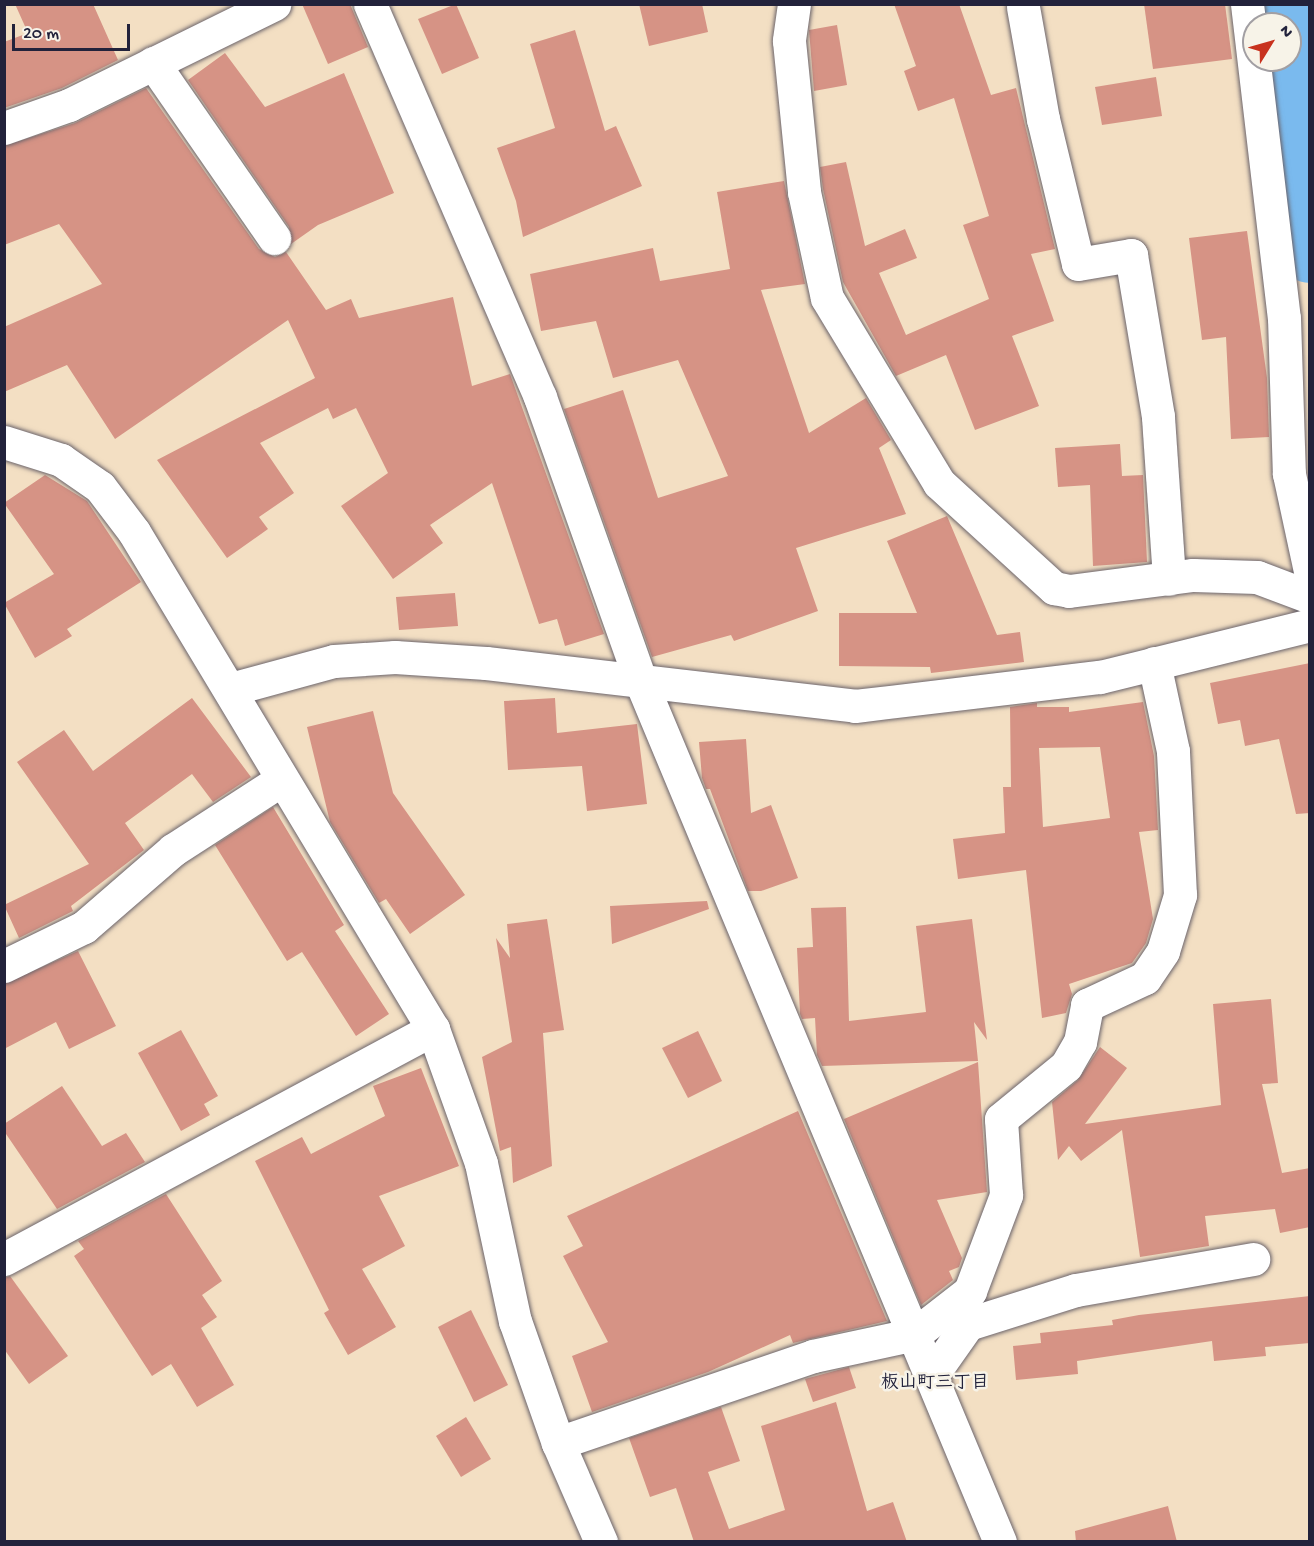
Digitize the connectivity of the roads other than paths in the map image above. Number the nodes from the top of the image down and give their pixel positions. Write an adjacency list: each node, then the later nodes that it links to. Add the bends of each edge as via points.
1 (274, 4): 6 (street)
2 (370, 4): 15 (street, via 540,397)
3 (794, 4): 11 (street, via 789,41 804,192 827,298 939,483 1054,588 1069,591)
4 (1247, 4): 10 (street, via 1284,318 1289,474)
5 (1023, 7): 11 (street, via 1043,118 1078,264 1131,255 1158,417)
6 (153, 63): 7 (street, via 69,105); 8 (street)
7 (4, 128)
8 (274, 238)
9 (4, 442): 16 (street, via 61,460 100,487 134,532)
10 (1310, 571)
11 (1169, 579): 12 (street, via 1193,575 1257,577)
12 (1310, 597)
13 (1310, 625): 14 (street)
14 (1154, 663): 15 (street, via 1100,677 855,706); 22 (street, via 1173,751 1180,895 1163,951 1145,978 1087,1005 1080,1042 1066,1066 1000,1119 1006,1195 970,1291)
15 (641, 682): 16 (street, via 486,663 395,657 334,661); 22 (street)
16 (231, 689): 17 (street)
17 (281, 780): 18 (street, via 173,850 84,927); 19 (street)
18 (4, 966)
19 (433, 1029): 20 (street); 24 (street, via 481,1163 515,1321)
20 (4, 1258)
21 (1253, 1259): 23 (street, via 1076,1290 968,1324)
22 (915, 1334): 23 (street); 24 (street, via 813,1356)
23 (932, 1375): 26 (street)
24 (558, 1443): 25 (street)
25 (601, 1542)
26 (1000, 1542)

